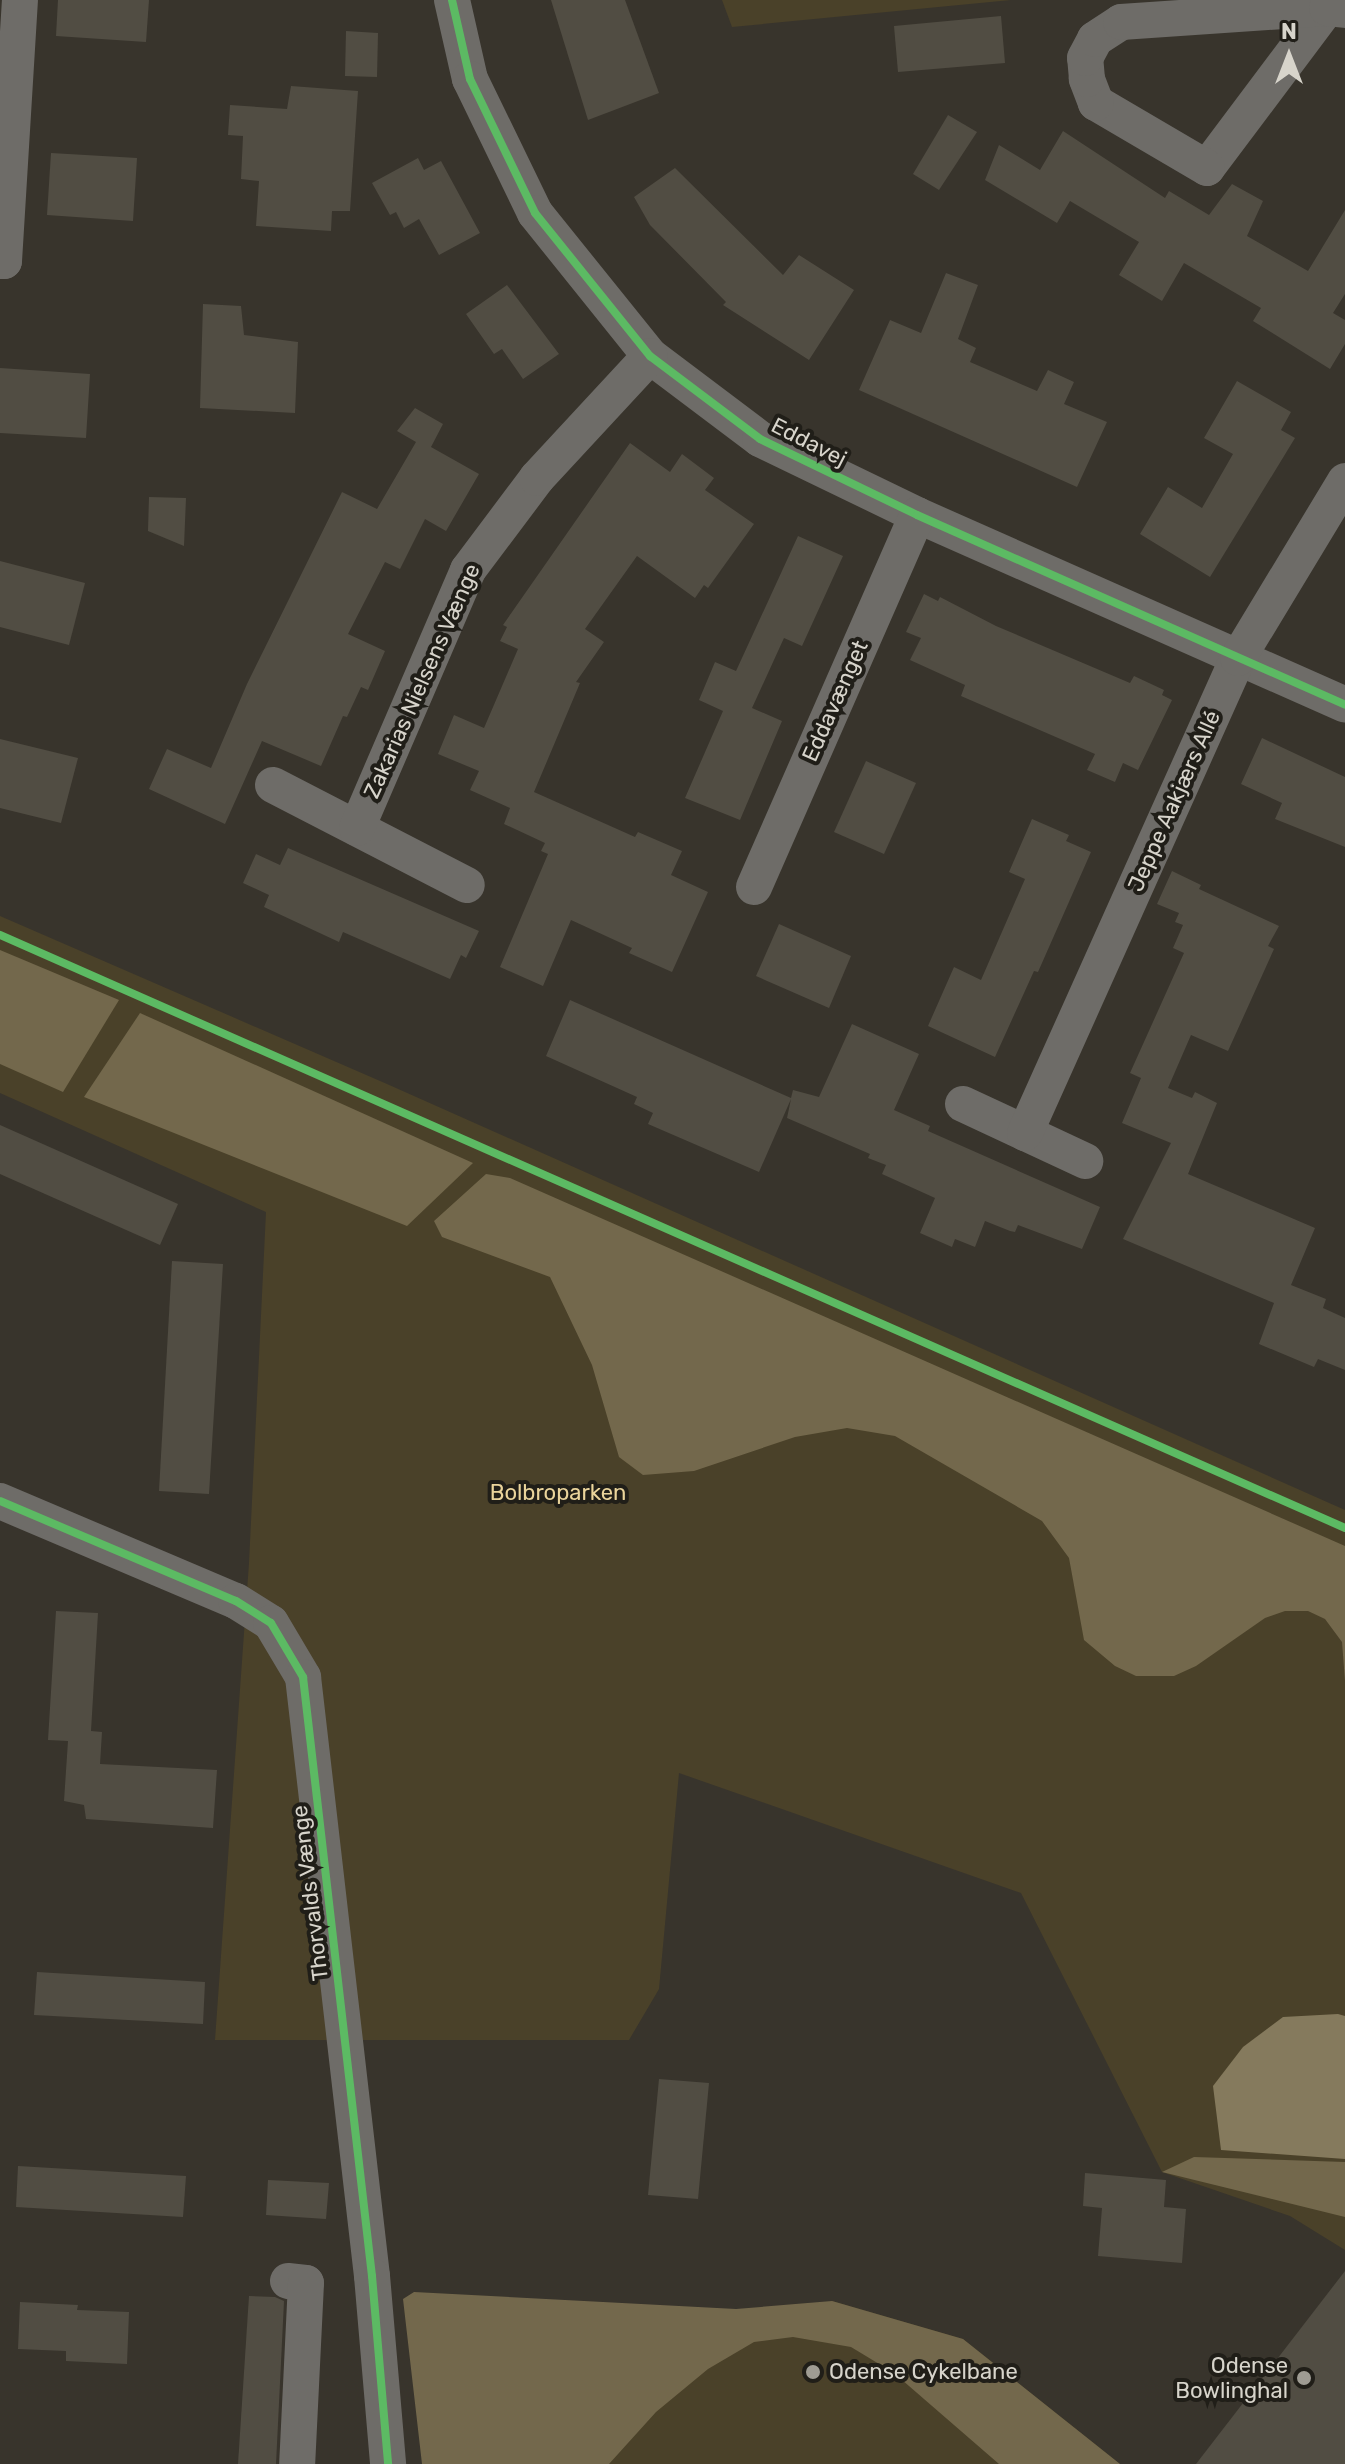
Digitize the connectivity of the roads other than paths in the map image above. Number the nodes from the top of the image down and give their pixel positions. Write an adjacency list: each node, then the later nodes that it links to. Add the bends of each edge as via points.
1 (20, 0): 4 (street)
2 (452, 0): 5 (street, Eddavej, via 470,79 535,213)
3 (1336, 9): 3 (street, via 1121,22 1095,39 1085,58 1087,79 1096,103 1207,168)
4 (0, 261)
5 (650, 356): 7 (street, Eddavej, via 760,439); 11 (street, Zakarias Nielsens Vænge, via 537,478 468,570)
6 (1345, 481): 8 (street, Jeppe Aakjærs Allé)
7 (917, 515): 8 (street, Eddavej); 13 (street, Eddavænget)
8 (1238, 658): 9 (street, Eddavej); 15 (street, Jeppe Aakjærs Allé)
9 (1345, 705)
10 (273, 785): 11 (street, Zakarias Nielsens Vænge)
11 (357, 828): 12 (street, Zakarias Nielsens Vænge)
12 (467, 885)
13 (754, 887)
14 (963, 1104): 15 (street)
15 (1025, 1133): 16 (street)
16 (1085, 1161)
17 (0, 1501): 20 (street, Thorvalds Vænge, via 236,1601 271,1623 303,1677 372,2276)
18 (288, 2281): 19 (street, via 306,2283)
19 (297, 2464)
20 (388, 2464)

